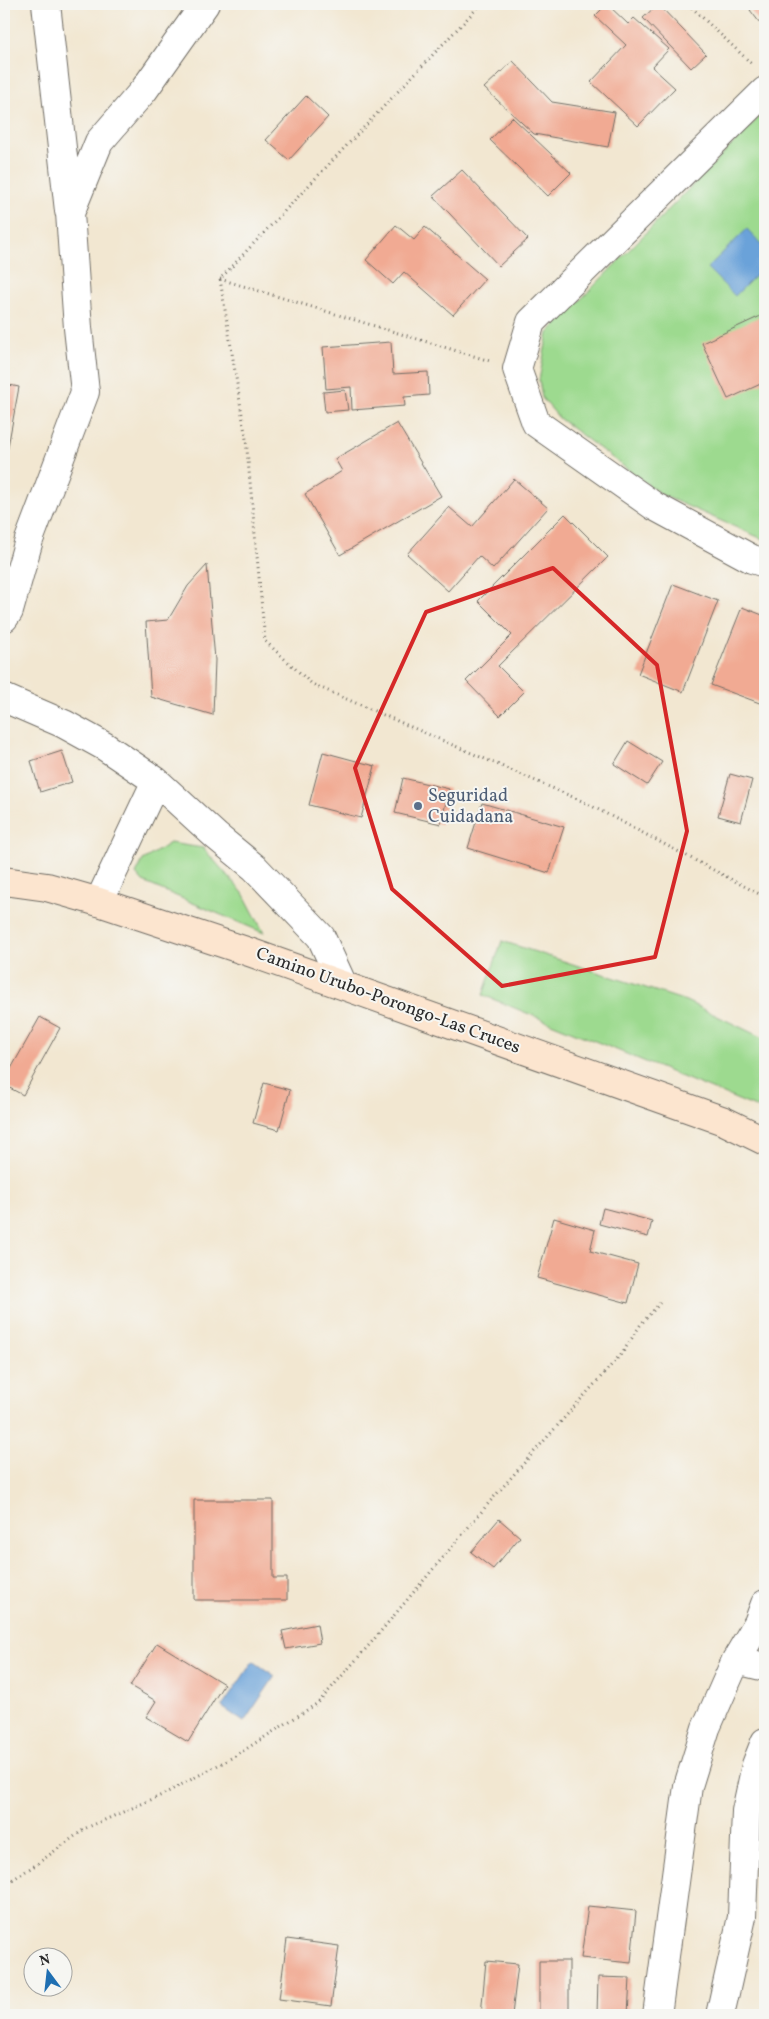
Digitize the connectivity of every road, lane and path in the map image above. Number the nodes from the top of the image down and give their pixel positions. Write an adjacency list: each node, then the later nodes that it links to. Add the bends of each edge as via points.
1 (46, 4): 6 (street)
2 (205, 4): 6 (street, via 144,90 99,142)
3 (481, 4): 7 (path)
4 (688, 4): 5 (path)
5 (762, 80): 8 (street, via 531,322)
6 (70, 213): 10 (street, via 85,392 29,540 9,611)
7 (220, 279): 8 (path); 14 (path, via 246,440 265,641 312,684 582,801)
8 (517, 369): 9 (street, via 536,423 654,506)
9 (765, 563)
10 (4, 618)
11 (4, 698): 12 (street, via 64,724)
12 (156, 781): 15 (street); 16 (street, via 255,868 321,937)
13 (4, 881): 15 (main road, Camino Urubo-Porongo-Las Cruces, via 48,887)
14 (765, 897)
15 (99, 902): 16 (main road, Camino Urubo-Porongo-Las Cruces)
16 (343, 985): 17 (main road, Camino Urubo-Porongo-Las Cruces, via 724,1121)
17 (765, 1141)
18 (660, 1302): 23 (path, via 623,1352 493,1498 318,1704 235,1756 162,1795 86,1828)
19 (765, 1604): 20 (street, via 758,1623)
20 (736, 1660): 21 (street); 25 (street, via 706,1728 688,1786)
21 (765, 1667)
22 (765, 1742): 24 (street, via 746,1811)
23 (4, 1885)
24 (753, 1919): 26 (street)
25 (657, 2015)
26 (720, 2015)

